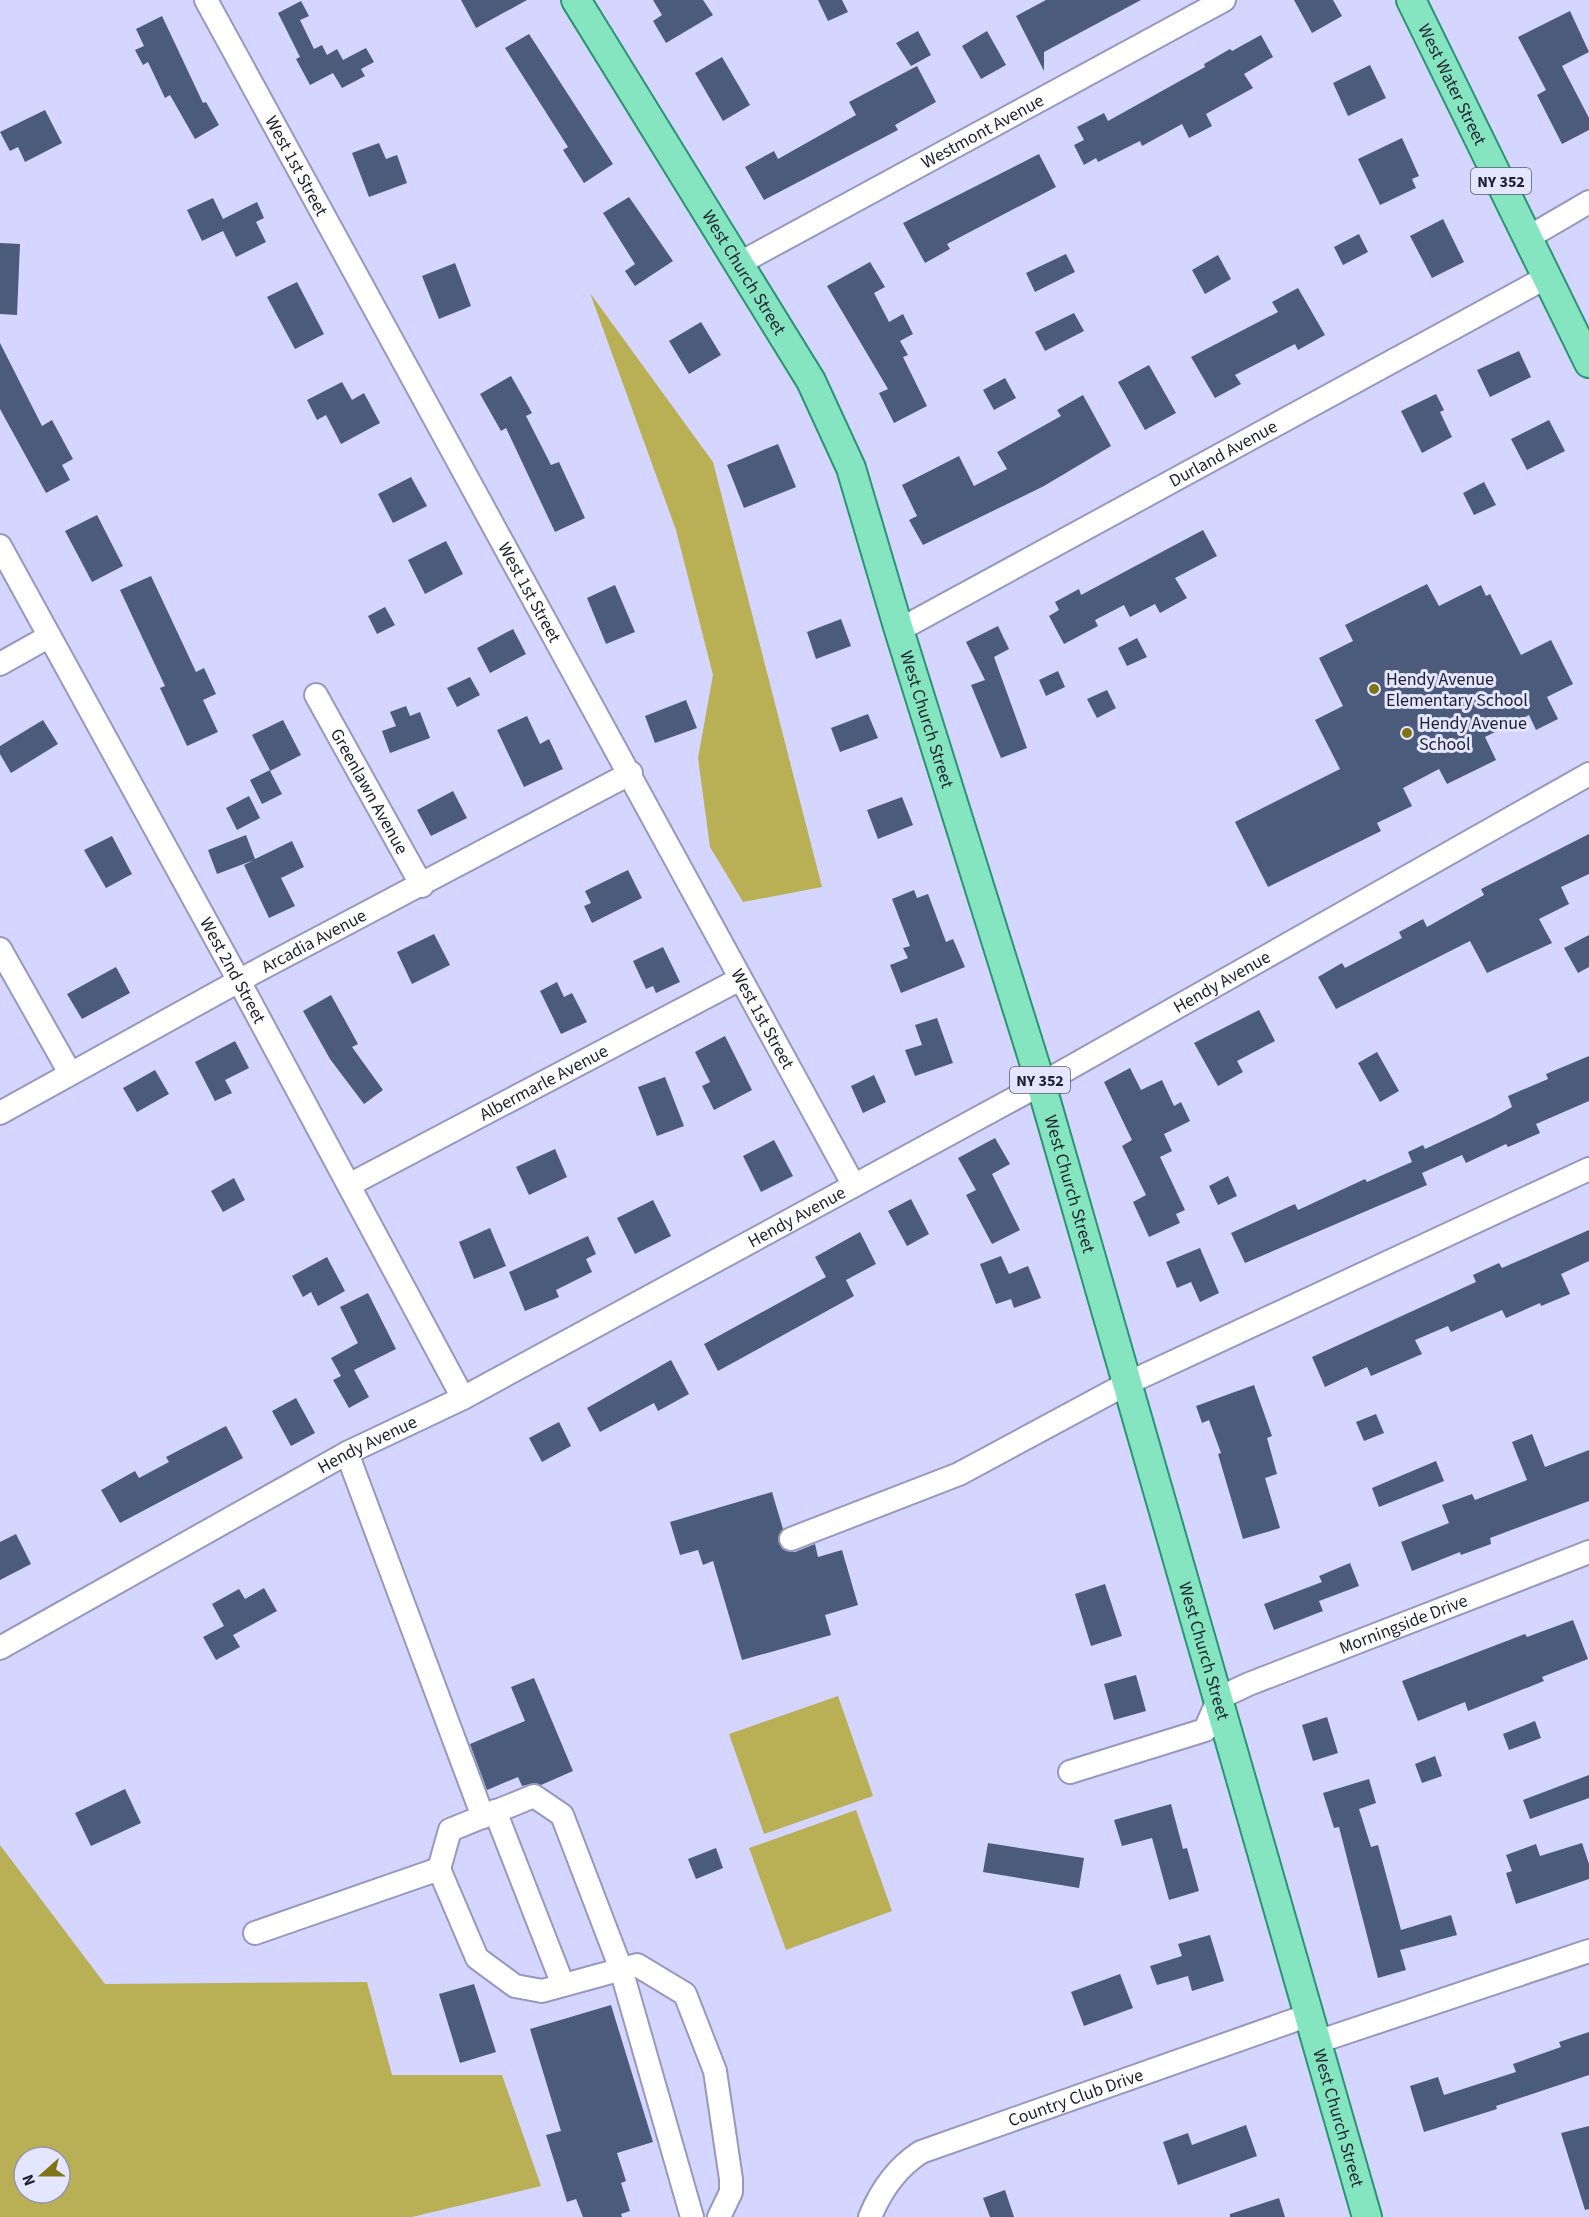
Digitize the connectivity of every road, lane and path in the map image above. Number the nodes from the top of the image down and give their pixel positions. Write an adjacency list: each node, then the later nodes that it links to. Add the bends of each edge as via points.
1 (206, 0): 15 (street, West 1st Street)
2 (576, 0): 7 (main road, West Church Street / NY 352)
3 (1224, 0): 7 (street, Westmont Avenue)
4 (1411, 0): 6 (main road, West Water Street / NY 352)
5 (1589, 202): 6 (street)
6 (1529, 237): 8 (main road, West Water Street / NY 352)
7 (740, 263): 11 (main road, West Church Street / NY 352, via 811,381 851,468)
8 (1547, 277): 9 (main road, West Water Street / NY 352); 11 (street, Durland Avenue)
9 (1589, 363)
10 (0, 546): 12 (street, West 2nd Street)
11 (898, 630): 22 (main road, West Church Street / NY 352)
12 (48, 637): 13 (street); 20 (street, West 2nd Street)
13 (0, 664)
14 (316, 695): 17 (street, Greenlawn Avenue)
15 (631, 773): 17 (street, Arcadia Avenue); 19 (street, West 1st Street)
16 (1589, 774): 22 (street, Hendy Avenue)
17 (422, 886): 20 (street, Arcadia Avenue)
18 (0, 949): 21 (street)
19 (740, 979): 25 (street, West 1st Street); 26 (street, Albermarle Avenue)
20 (239, 981): 21 (street, Arcadia Avenue); 26 (street, West 2nd Street)
21 (70, 1072): 23 (street, Arcadia Avenue)
22 (1041, 1084): 25 (street, Hendy Avenue); 27 (main road, West Church Street / NY 352)
23 (0, 1113)
24 (1589, 1168): 27 (street)
25 (854, 1184): 28 (street, Hendy Avenue)
26 (349, 1185): 28 (street, West 2nd Street)
27 (1128, 1383): 30 (street, via 959,1474); 33 (main road, West Church Street / NY 352)
28 (463, 1398): 29 (street, Hendy Avenue)
29 (347, 1453): 32 (street, Hendy Avenue); 35 (street)
30 (791, 1539)
31 (1589, 1552): 33 (street, Morningside Drive)
32 (0, 1648)
33 (1219, 1698): 34 (street, via 1205,1730); 41 (main road, West Church Street / NY 352)
34 (1070, 1772)
35 (489, 1814): 36 (street, via 450,1830); 39 (street, via 534,1796 562,1815); 40 (street)
36 (439, 1869): 37 (street); 40 (street, via 477,1958 515,1986 542,1991)
37 (255, 1933)
38 (1589, 1951): 41 (street, Country Club Drive)
39 (621, 1969): 40 (street); 42 (street); 43 (street, via 637,1965 685,1994 715,2071 725,2128 731,2192)
40 (563, 1985)
41 (1313, 2029): 44 (street, Country Club Drive, via 921,2152 902,2165 878,2196); 45 (main road, West Church Street / NY 352)
42 (692, 2217)
43 (719, 2217)
44 (870, 2217)
45 (1367, 2217)

